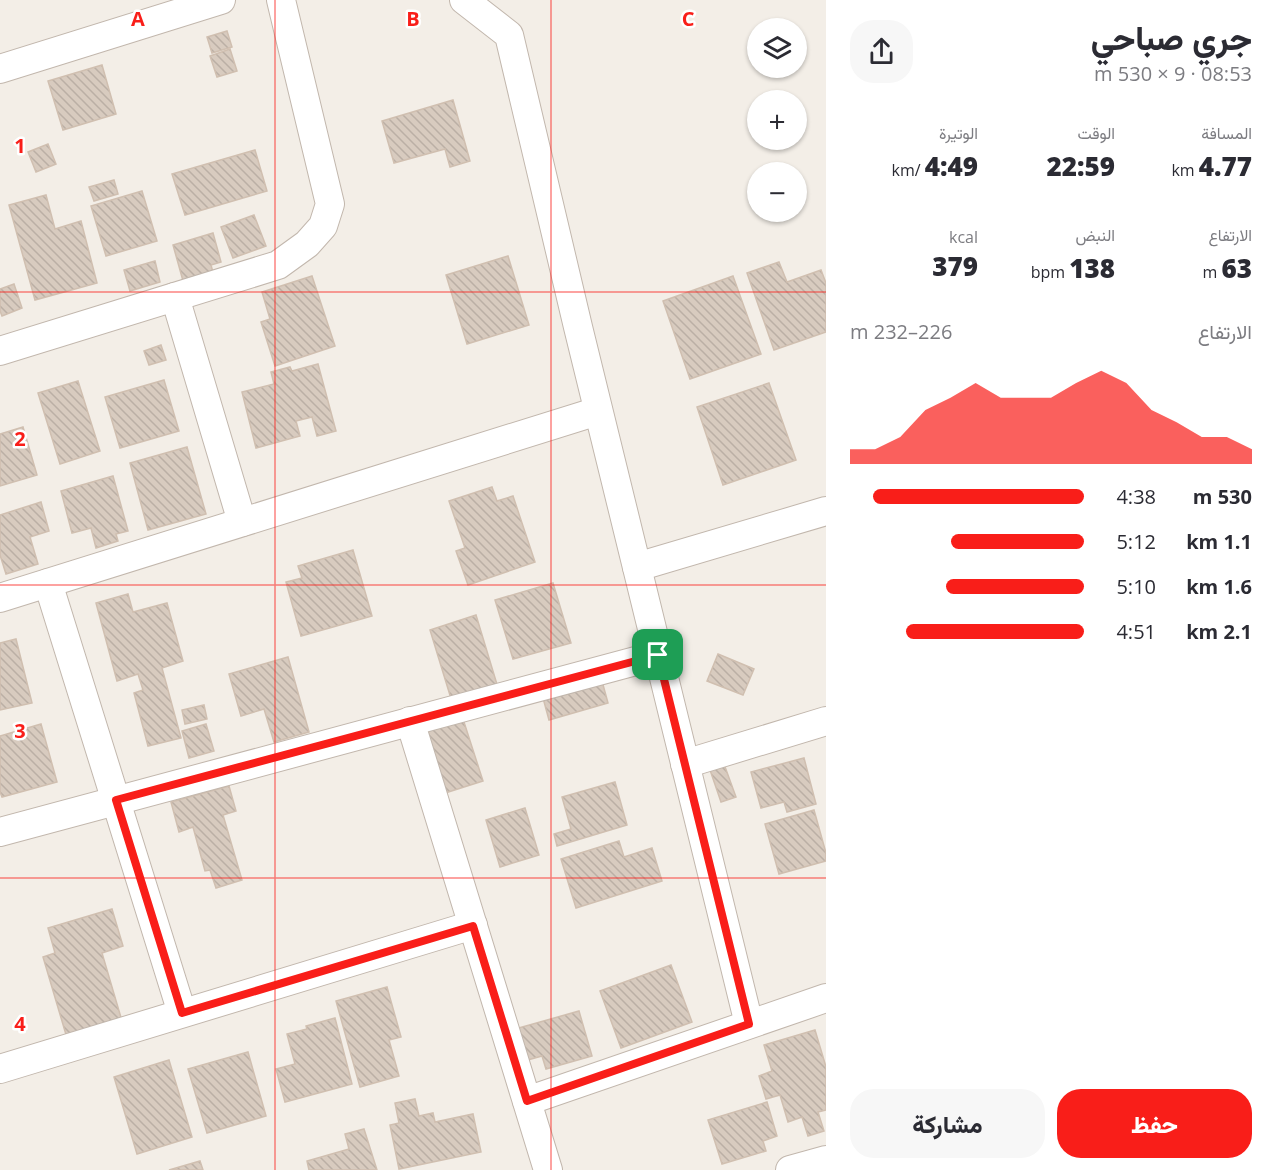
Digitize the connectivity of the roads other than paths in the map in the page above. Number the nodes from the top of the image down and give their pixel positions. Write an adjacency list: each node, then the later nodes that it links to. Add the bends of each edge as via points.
1 (221, 0): 4 (street)
2 (281, 0): 5 (street, via 330,204 323,226 307,244 278,265)
3 (464, 0): 7 (street, via 509,35)
4 (0, 69)
5 (175, 297): 6 (street); 9 (street)
6 (0, 351)
7 (598, 411): 9 (street); 10 (street)
8 (826, 511): 10 (street)
9 (242, 522): 11 (street)
10 (637, 567): 13 (street)
11 (48, 583): 12 (street); 17 (street)
12 (0, 598)
13 (658, 655): 14 (street); 16 (street)
14 (410, 721): 17 (street); 19 (street)
15 (826, 721): 16 (street)
16 (685, 764): 22 (street)
17 (116, 800): 18 (street); 21 (street)
18 (0, 832)
19 (473, 926): 21 (street); 24 (street)
20 (826, 998): 22 (street)
21 (182, 1013): 23 (street)
22 (749, 1024): 24 (street)
23 (0, 1069)
24 (527, 1101): 26 (street)
25 (826, 1160): 27 (street)
26 (548, 1170)
27 (791, 1170)

